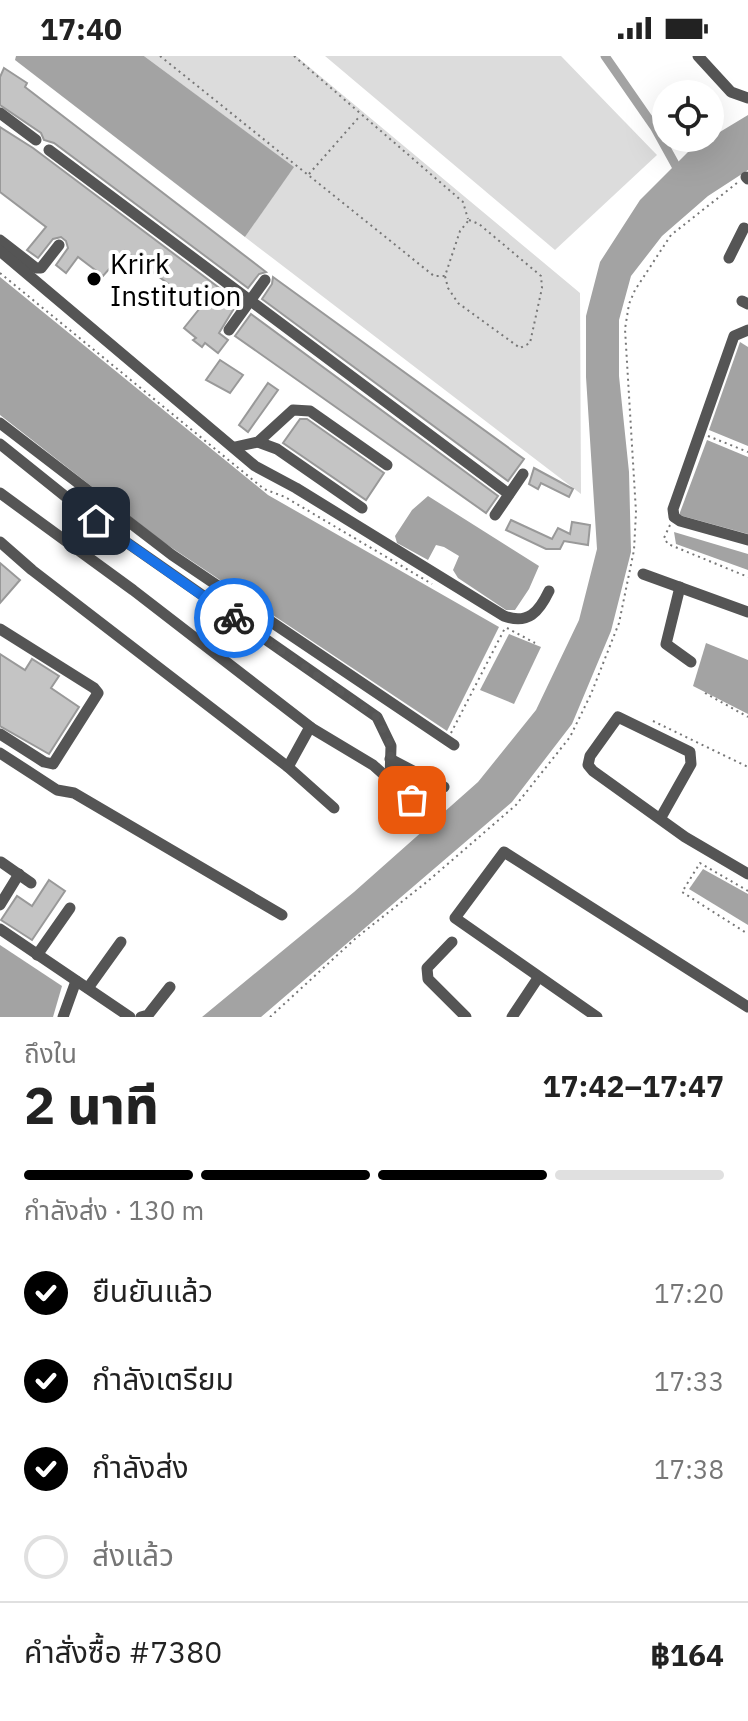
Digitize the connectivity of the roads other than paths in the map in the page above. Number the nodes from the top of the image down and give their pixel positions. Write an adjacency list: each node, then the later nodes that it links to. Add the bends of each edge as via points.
1 (698, 56): 2 (street, via 731,92)
2 (748, 98)
3 (0, 113): 4 (street)
4 (36, 140)
5 (49, 150): 12 (street)
6 (743, 227): 10 (street)
7 (0, 240): 8 (street, via 36,268)
8 (59, 245)
9 (0, 251): 18 (street)
10 (729, 258)
11 (265, 280): 12 (street)
12 (249, 302): 13 (street); 22 (street)
13 (229, 330)
14 (748, 330): 25 (street, via 734,336 673,509 674,517)
15 (0, 423): 35 (street, via 172,555)
16 (258, 442): 18 (street); 19 (street, via 293,410 310,411); 23 (street, via 277,449)
17 (0, 444): 37 (street, via 96,521 377,717 391,746)
18 (235, 447): 29 (street, via 255,466 504,616 531,617)
19 (387, 465)
20 (523, 474): 22 (street)
21 (0, 493): 33 (street)
22 (509, 494): 24 (street)
23 (362, 508)
24 (495, 515)
25 (748, 540)
26 (0, 542): 38 (street)
27 (643, 574): 28 (street)
28 (680, 587): 30 (street); 32 (street, via 666,644)
29 (549, 591)
30 (748, 612)
31 (0, 629): 34 (street, via 98,693 53,764)
32 (691, 662)
33 (310, 727): 38 (street); 39 (street)
34 (0, 734)
35 (452, 739)
36 (0, 753): 50 (street)
37 (390, 759): 39 (street); 40 (street)
38 (288, 767): 42 (street)
39 (390, 780): 41 (street)
40 (444, 787)
41 (412, 800)
42 (334, 808)
43 (660, 819): 43 (street, via 691,764 690,752 618,717 588,765); 46 (street)
44 (1, 862): 45 (street)
45 (19, 874): 47 (street); 48 (street)
46 (748, 874)
47 (31, 883)
48 (0, 905)
49 (70, 908): 54 (street)
50 (282, 915)
51 (0, 929): 54 (street)
52 (121, 942): 58 (street)
53 (452, 942): 63 (street, via 426,974)
54 (37, 955): 56 (street)
55 (538, 978): 59 (street, via 455,918 504,852); 64 (street); 65 (street)
56 (76, 981): 58 (street); 60 (street)
57 (170, 987): 62 (street)
58 (88, 988): 61 (street)
59 (748, 1007)
60 (63, 1017)
61 (130, 1017)
62 (141, 1017)
63 (466, 1017)
64 (512, 1017)
65 (597, 1017)

